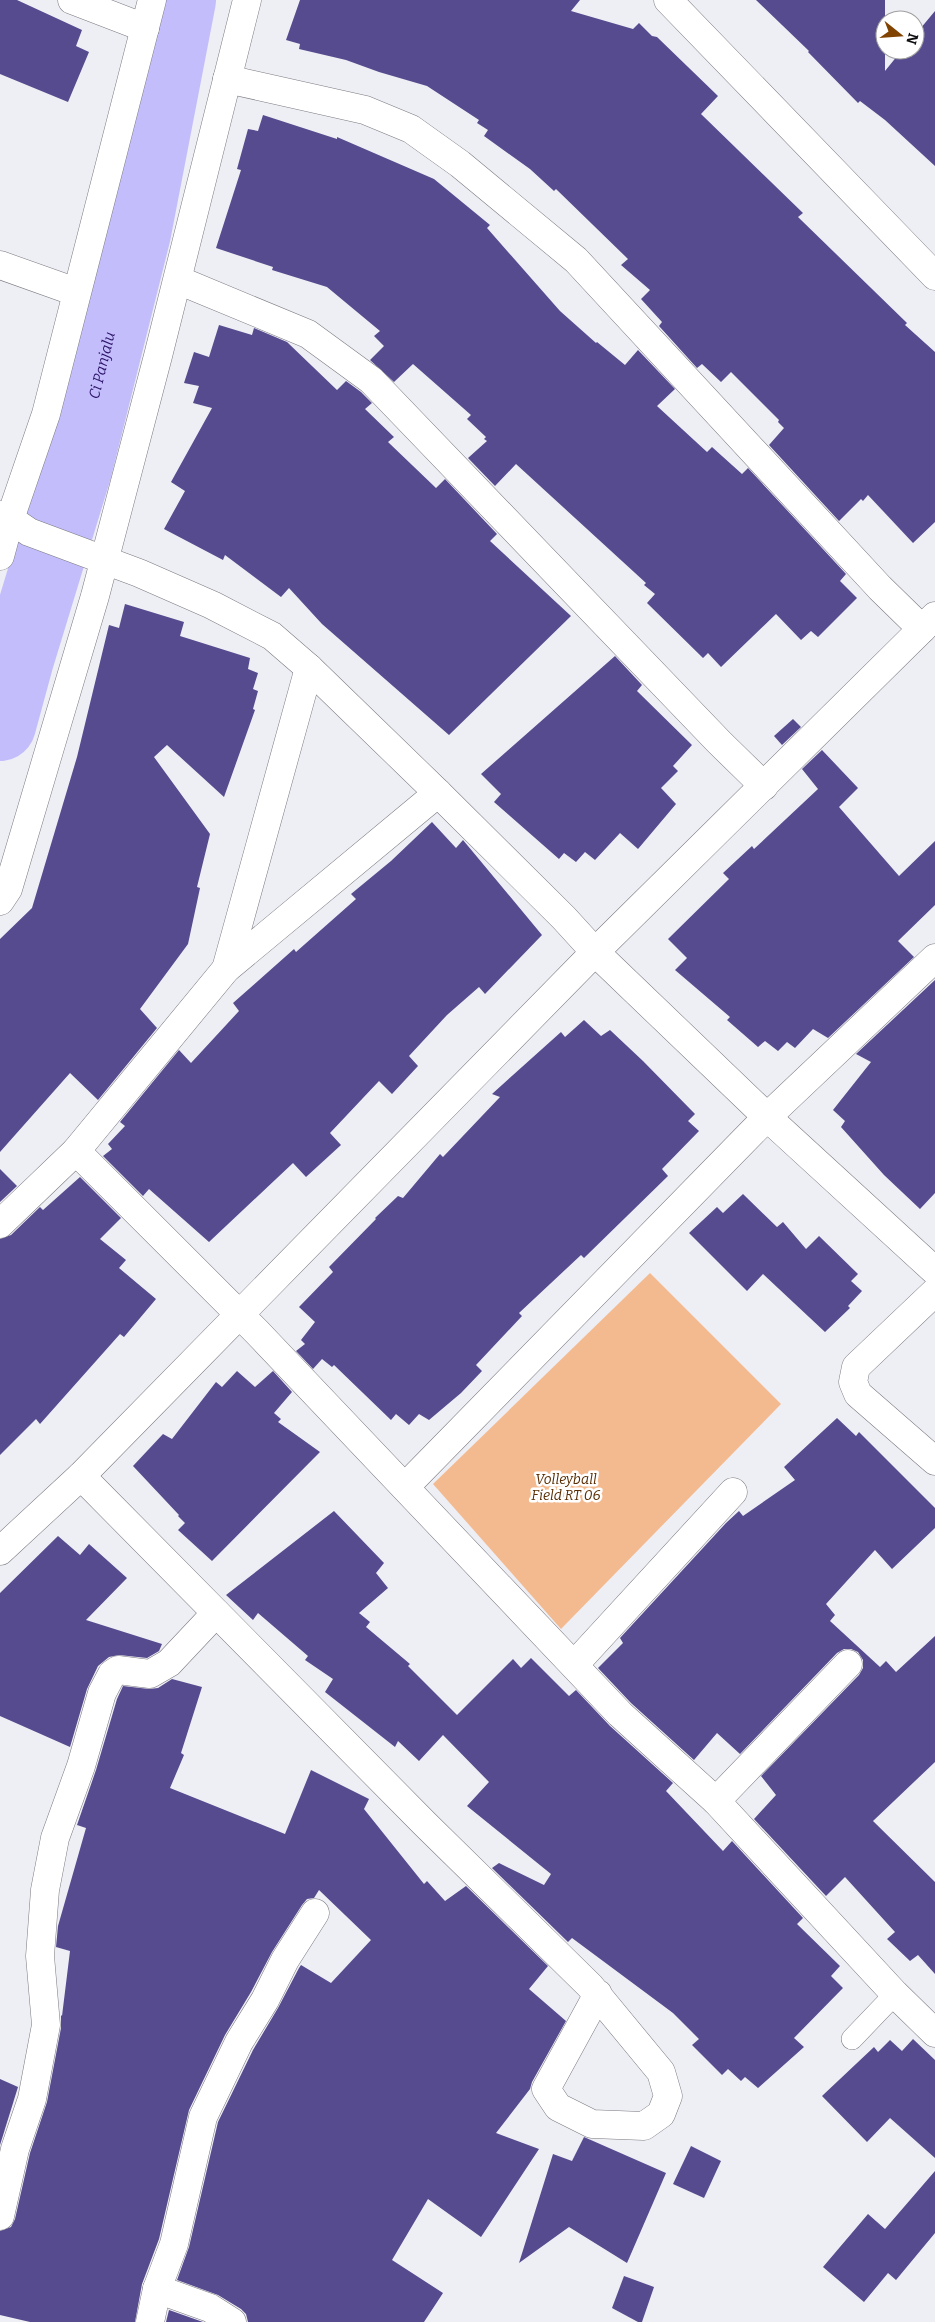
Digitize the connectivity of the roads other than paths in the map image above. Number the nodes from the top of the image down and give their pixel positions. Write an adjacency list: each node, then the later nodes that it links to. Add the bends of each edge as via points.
1 (72, 0): 5 (street)
2 (152, 0): 5 (street)
3 (247, 0): 6 (street)
4 (668, 0): 8 (street)
5 (145, 28): 10 (street)
6 (227, 79): 9 (street); 14 (street, via 365,110 410,129 460,164 576,260 880,588)
7 (0, 265): 10 (street)
8 (935, 276)
9 (178, 280): 13 (street); 16 (street, via 308,334 371,380)
10 (76, 292): 11 (street, via 46,414)
11 (13, 522): 12 (street); 13 (street)
12 (0, 556)
13 (104, 560): 15 (street, via 212,605 272,636); 18 (street, via 48,759 8,890)
14 (928, 623): 16 (street)
15 (308, 668): 17 (street); 21 (street)
16 (764, 786): 19 (street)
17 (438, 793): 19 (street); 21 (street)
18 (0, 901)
19 (595, 952): 22 (street); 27 (street)
20 (935, 958): 22 (street)
21 (226, 969): 23 (street)
22 (767, 1117): 25 (street); 30 (street)
23 (76, 1151): 24 (street); 27 (street)
24 (0, 1224)
25 (935, 1271)
26 (935, 1292): 28 (street, via 856,1367 852,1382 858,1394)
27 (240, 1316): 29 (street); 30 (street)
28 (935, 1461)
29 (81, 1476): 32 (street); 33 (street)
30 (405, 1487): 35 (street)
31 (732, 1492): 35 (street)
32 (0, 1551)
33 (216, 1613): 38 (street); 42 (street, via 169,1663 150,1674 118,1670 112,1674 102,1693 81,1766 55,1838 45,1890 40,1956 46,2025 32,2099 15,2150)
34 (848, 1664): 36 (street)
35 (574, 1665): 36 (street, via 620,1714)
36 (716, 1801): 39 (street)
37 (315, 1913): 43 (street, via 239,2042 206,2111 174,2244)
38 (598, 1994): 38 (street, via 661,2072 668,2096 661,2114 644,2126 592,2124 558,2107 546,2090)
39 (896, 1994): 40 (street); 41 (lane)
40 (933, 2028)
41 (852, 2039)
42 (0, 2216)
43 (157, 2290): 44 (street); 45 (street, via 210,2308)
44 (150, 2322)
45 (232, 2322)

